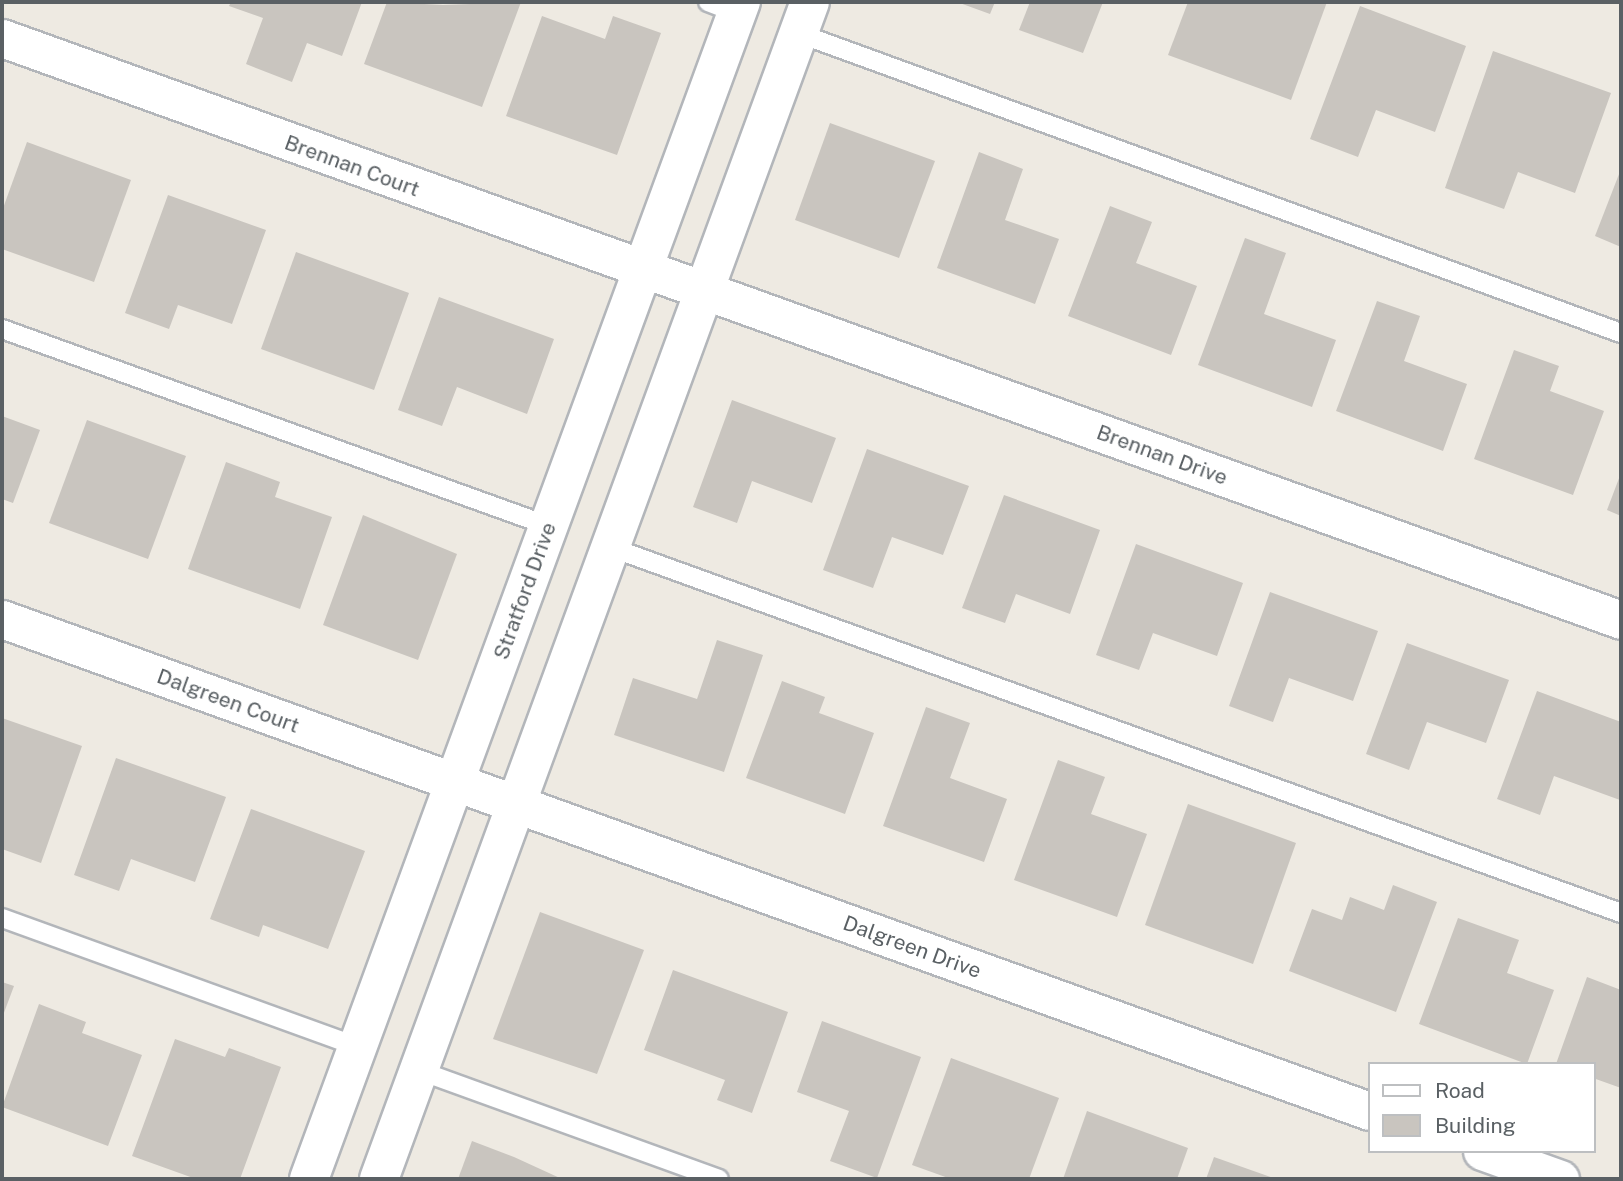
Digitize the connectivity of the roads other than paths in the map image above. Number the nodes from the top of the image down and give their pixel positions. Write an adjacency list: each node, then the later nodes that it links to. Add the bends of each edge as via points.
1 (728, 5): 4 (street, Stratford Drive)
2 (804, 17): 5 (street); 7 (lane)
3 (2, 38): 4 (street, Brennan Court)
4 (643, 269): 5 (street, Brennan Court); 8 (street, Stratford Drive)
5 (703, 289): 9 (street); 11 (street, Brennan Drive)
6 (2, 329): 8 (lane)
7 (1621, 333)
8 (549, 526): 12 (street, Stratford Drive)
9 (610, 547): 13 (street); 14 (lane)
10 (2, 619): 12 (street, Dalgreen Court)
11 (1621, 620)
12 (454, 784): 13 (street, Dalgreen Drive); 16 (street, Stratford Drive)
13 (517, 806): 17 (street); 18 (street, Dalgreen Drive)
14 (1621, 913)
15 (2, 918): 16 (lane)
16 (358, 1047): 20 (street, Stratford Drive)
17 (418, 1070): 21 (street); 22 (lane)
18 (1368, 1111)
19 (1488, 1153): 23 (street)
20 (309, 1179)
21 (379, 1179)
22 (719, 1179)
23 (1560, 1179)

